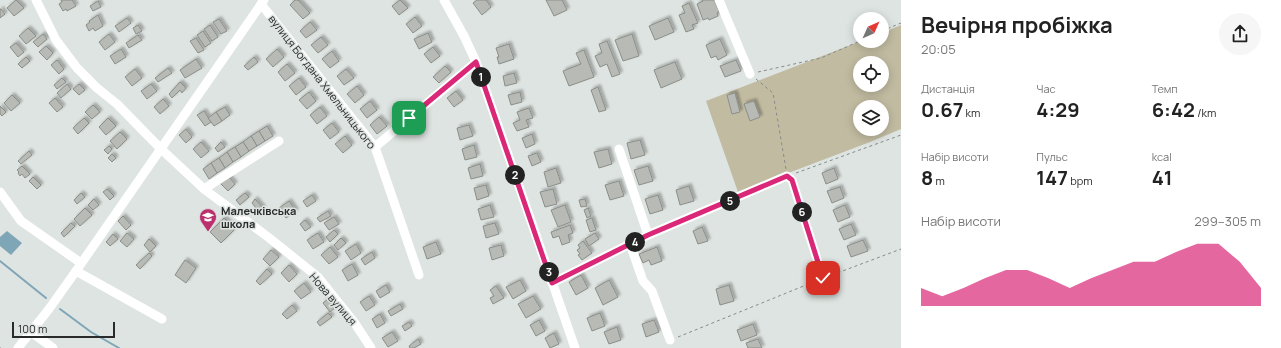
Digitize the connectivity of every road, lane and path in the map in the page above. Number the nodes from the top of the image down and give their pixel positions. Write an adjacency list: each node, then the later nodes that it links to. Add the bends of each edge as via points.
1 (36, 0): 13 (street, Нова вулиця, via 56,40 77,68)
2 (444, 0): 8 (street)
3 (719, 0): 9 (street)
4 (262, 2): 12 (street, вулиця Богдана Хмельницького); 13 (street)
5 (901, 23): 6 (path)
6 (889, 28)
7 (853, 44): 9 (path, via 821,58)
8 (476, 62): 12 (street); 25 (street)
9 (750, 74): 15 (path, via 773,93)
10 (901, 135): 15 (path)
11 (279, 141): 16 (street)
12 (375, 147): 23 (street, вулиця Богдана Хмельницького)
13 (160, 148): 16 (street, Нова вулиця); 21 (street)
14 (618, 149): 18 (street)
15 (787, 176): 18 (street); 24 (street, via 792,180)
16 (204, 189): 31 (street, Нова вулиця, via 318,277)
17 (0, 192): 21 (street, via 21,221)
18 (648, 235): 19 (street)
19 (630, 244): 25 (street); 28 (street, via 643,281 652,291)
20 (901, 249): 24 (path)
21 (81, 263): 22 (street)
22 (76, 271): 26 (street); 27 (street)
23 (419, 276)
24 (823, 278): 28 (path)
25 (552, 283): 32 (street)
26 (162, 319)
27 (31, 332): 29 (street); 30 (street)
28 (670, 340)
29 (18, 348)
30 (53, 348)
31 (371, 348)
32 (575, 348)

